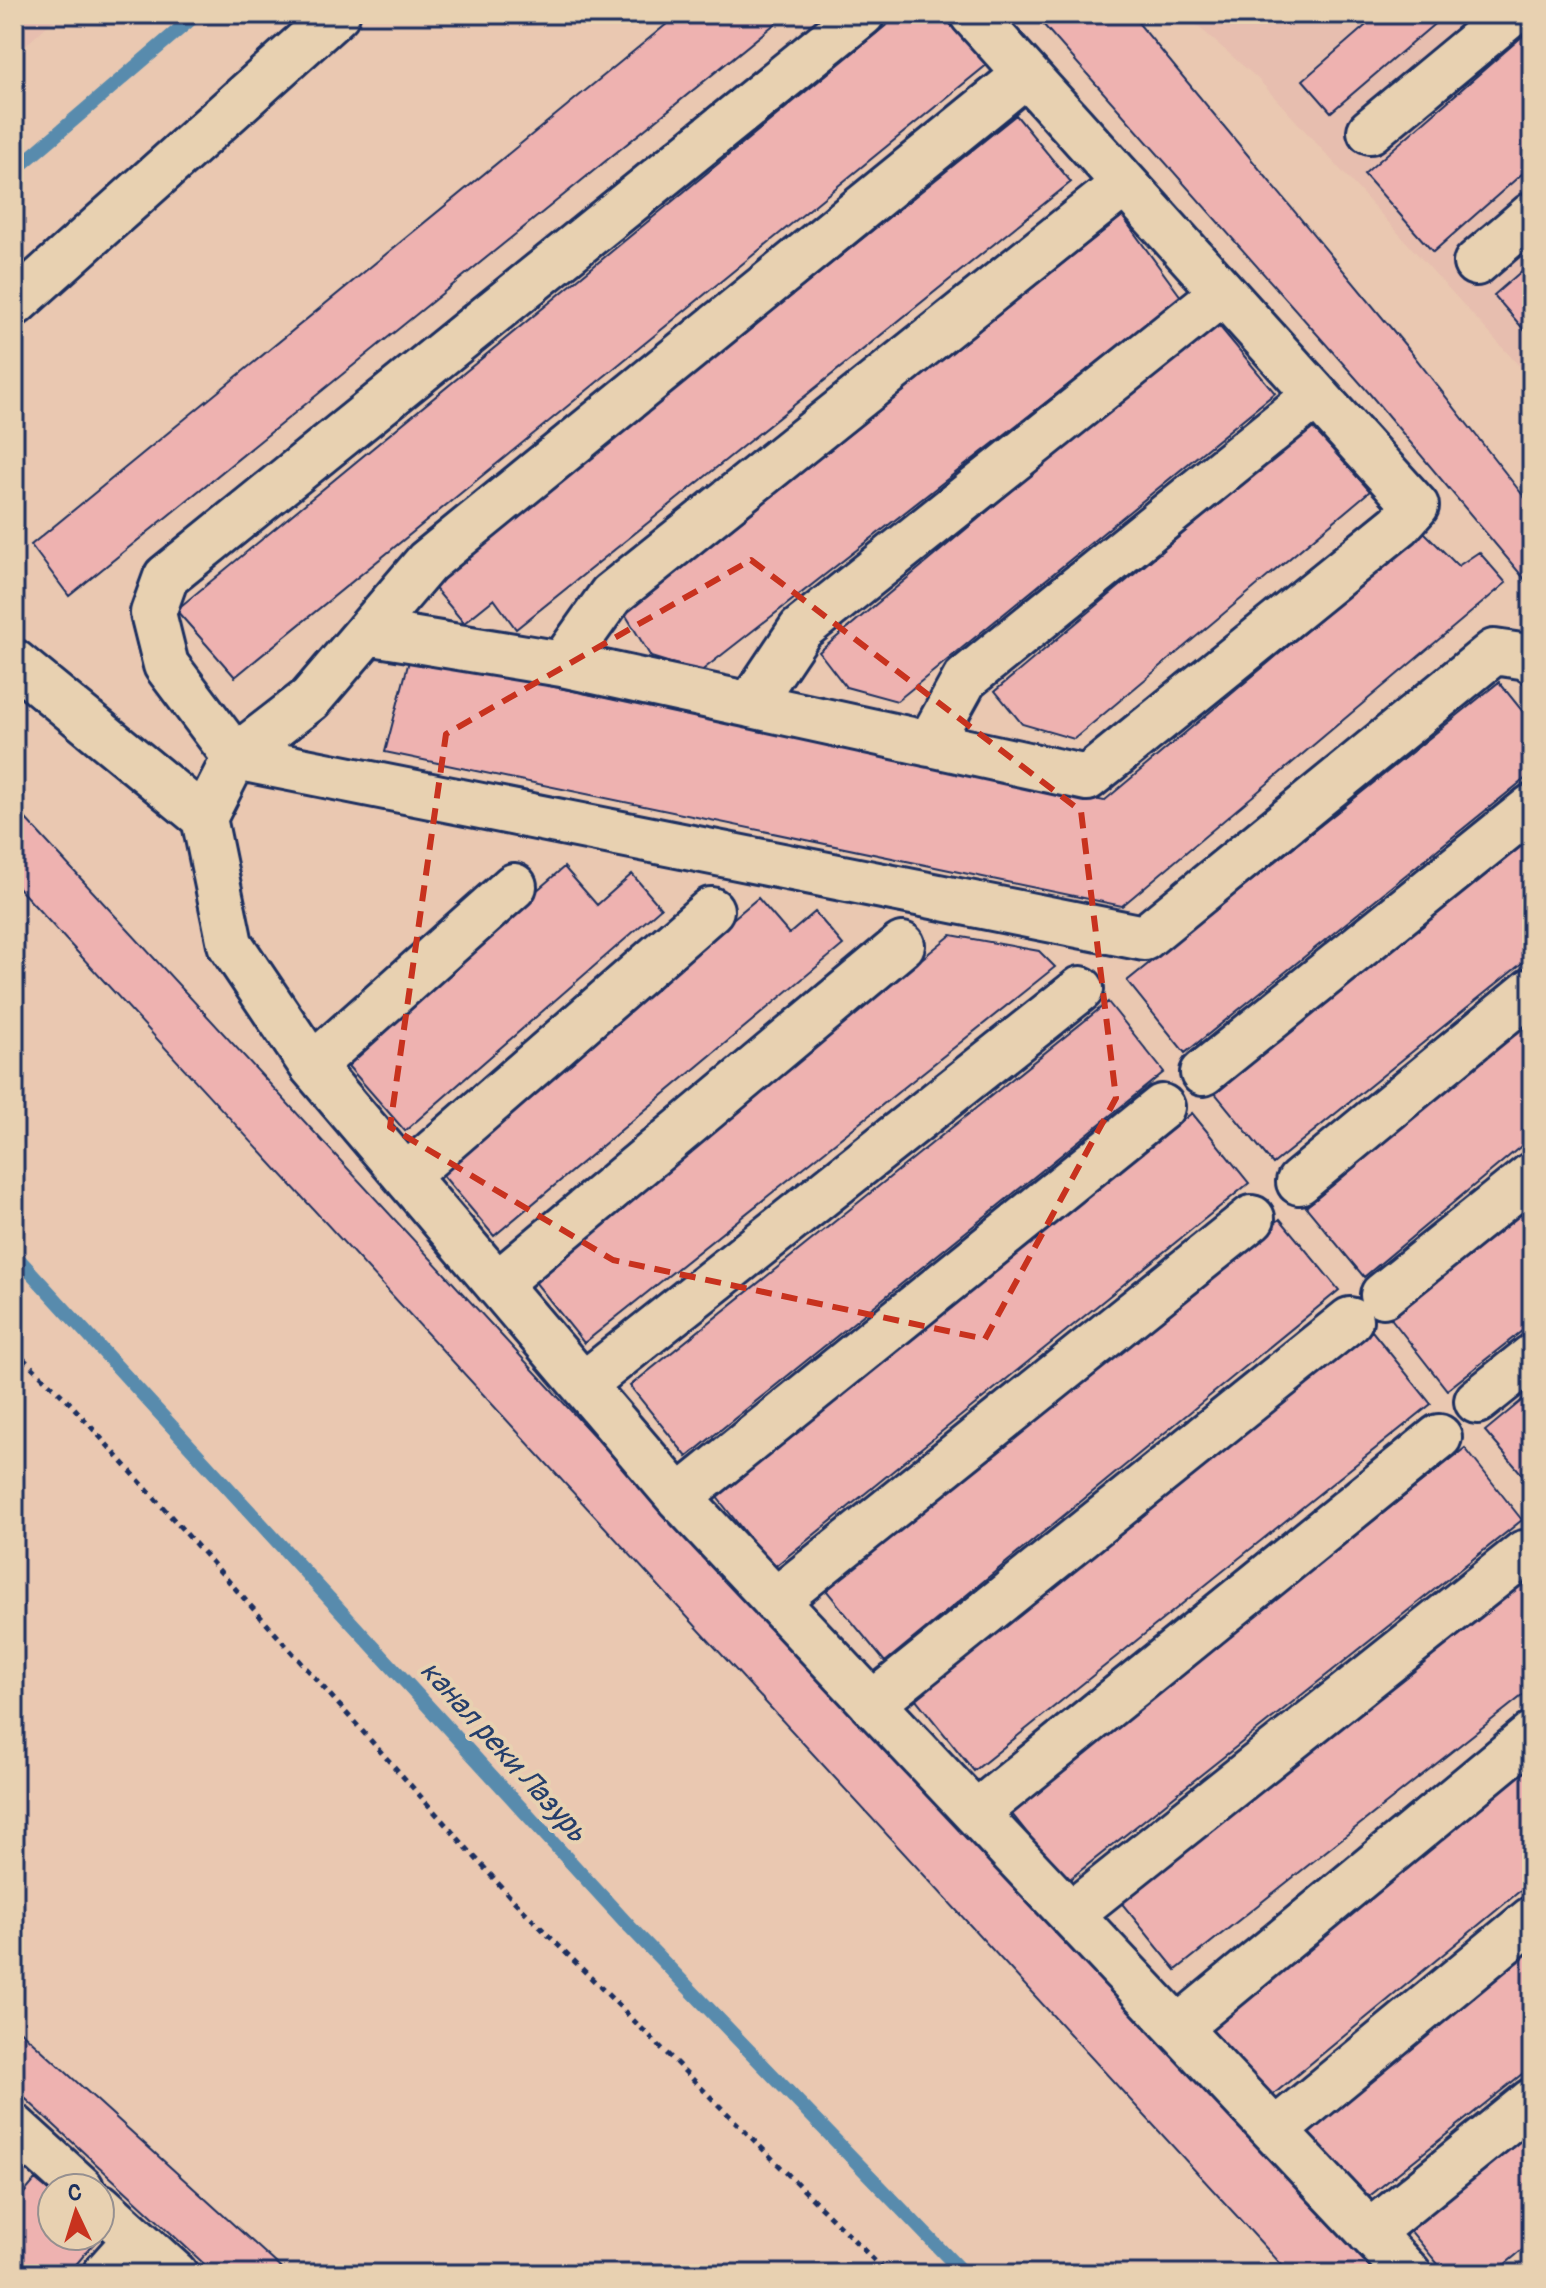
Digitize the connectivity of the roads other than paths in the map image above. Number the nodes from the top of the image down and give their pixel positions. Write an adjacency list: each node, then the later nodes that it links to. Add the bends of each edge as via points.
1 (337, 14): 11 (street)
2 (862, 14): 19 (street, via 166,577 153,613 166,665)
3 (972, 14): 5 (street)
4 (1511, 14): 6 (street)
5 (1025, 75): 7 (street); 13 (street, via 427,562)
6 (1370, 131)
7 (1124, 184): 10 (street); 16 (street, via 611,595)
8 (1532, 215): 9 (street)
9 (1476, 263)
10 (1222, 293): 12 (street); 17 (street, via 801,629)
11 (14, 304)
12 (1316, 395): 18 (street, via 965,679); 18 (street, via 1416,506 1399,525 1087,778)
13 (367, 632): 16 (street); 19 (street, via 310,699)
14 (1532, 661): 19 (street, via 1494,652 1144,938)
15 (14, 662): 21 (street)
16 (562, 664): 17 (street)
17 (750, 705): 18 (street)
18 (929, 744)
19 (235, 757): 21 (street)
20 (1532, 807): 28 (street)
21 (204, 818): 27 (street, via 230,944)
22 (514, 886): 27 (street)
23 (711, 910): 31 (street)
24 (902, 945): 34 (street)
25 (1081, 989): 36 (street)
26 (1532, 990): 32 (street)
27 (312, 1066): 31 (street)
28 (1203, 1073)
29 (1162, 1107): 39 (street)
30 (1532, 1175): 42 (street)
31 (406, 1176): 34 (street)
32 (1299, 1182)
33 (1252, 1218): 41 (street)
34 (497, 1284): 36 (street)
35 (1532, 1357): 37 (street)
36 (583, 1385): 39 (street)
37 (1477, 1401)
38 (1439, 1437): 44 (street)
39 (679, 1498): 41 (street)
40 (1524, 1553): 45 (street)
41 (775, 1601): 42 (street)
42 (872, 1704): 44 (street)
43 (1532, 1735): 47 (street)
44 (976, 1813): 45 (street)
45 (1071, 1914): 47 (street)
46 (1532, 1919): 49 (street)
47 (1178, 2028): 49 (street)
48 (1532, 2101): 53 (street)
49 (1275, 2131): 53 (street)
50 (20, 2146): 51 (street)
51 (58, 2172)
52 (116, 2221): 54 (street)
53 (1370, 2233): 57 (street)
54 (136, 2239): 55 (street); 56 (street)
55 (105, 2274)
56 (175, 2274)
57 (1409, 2274)

